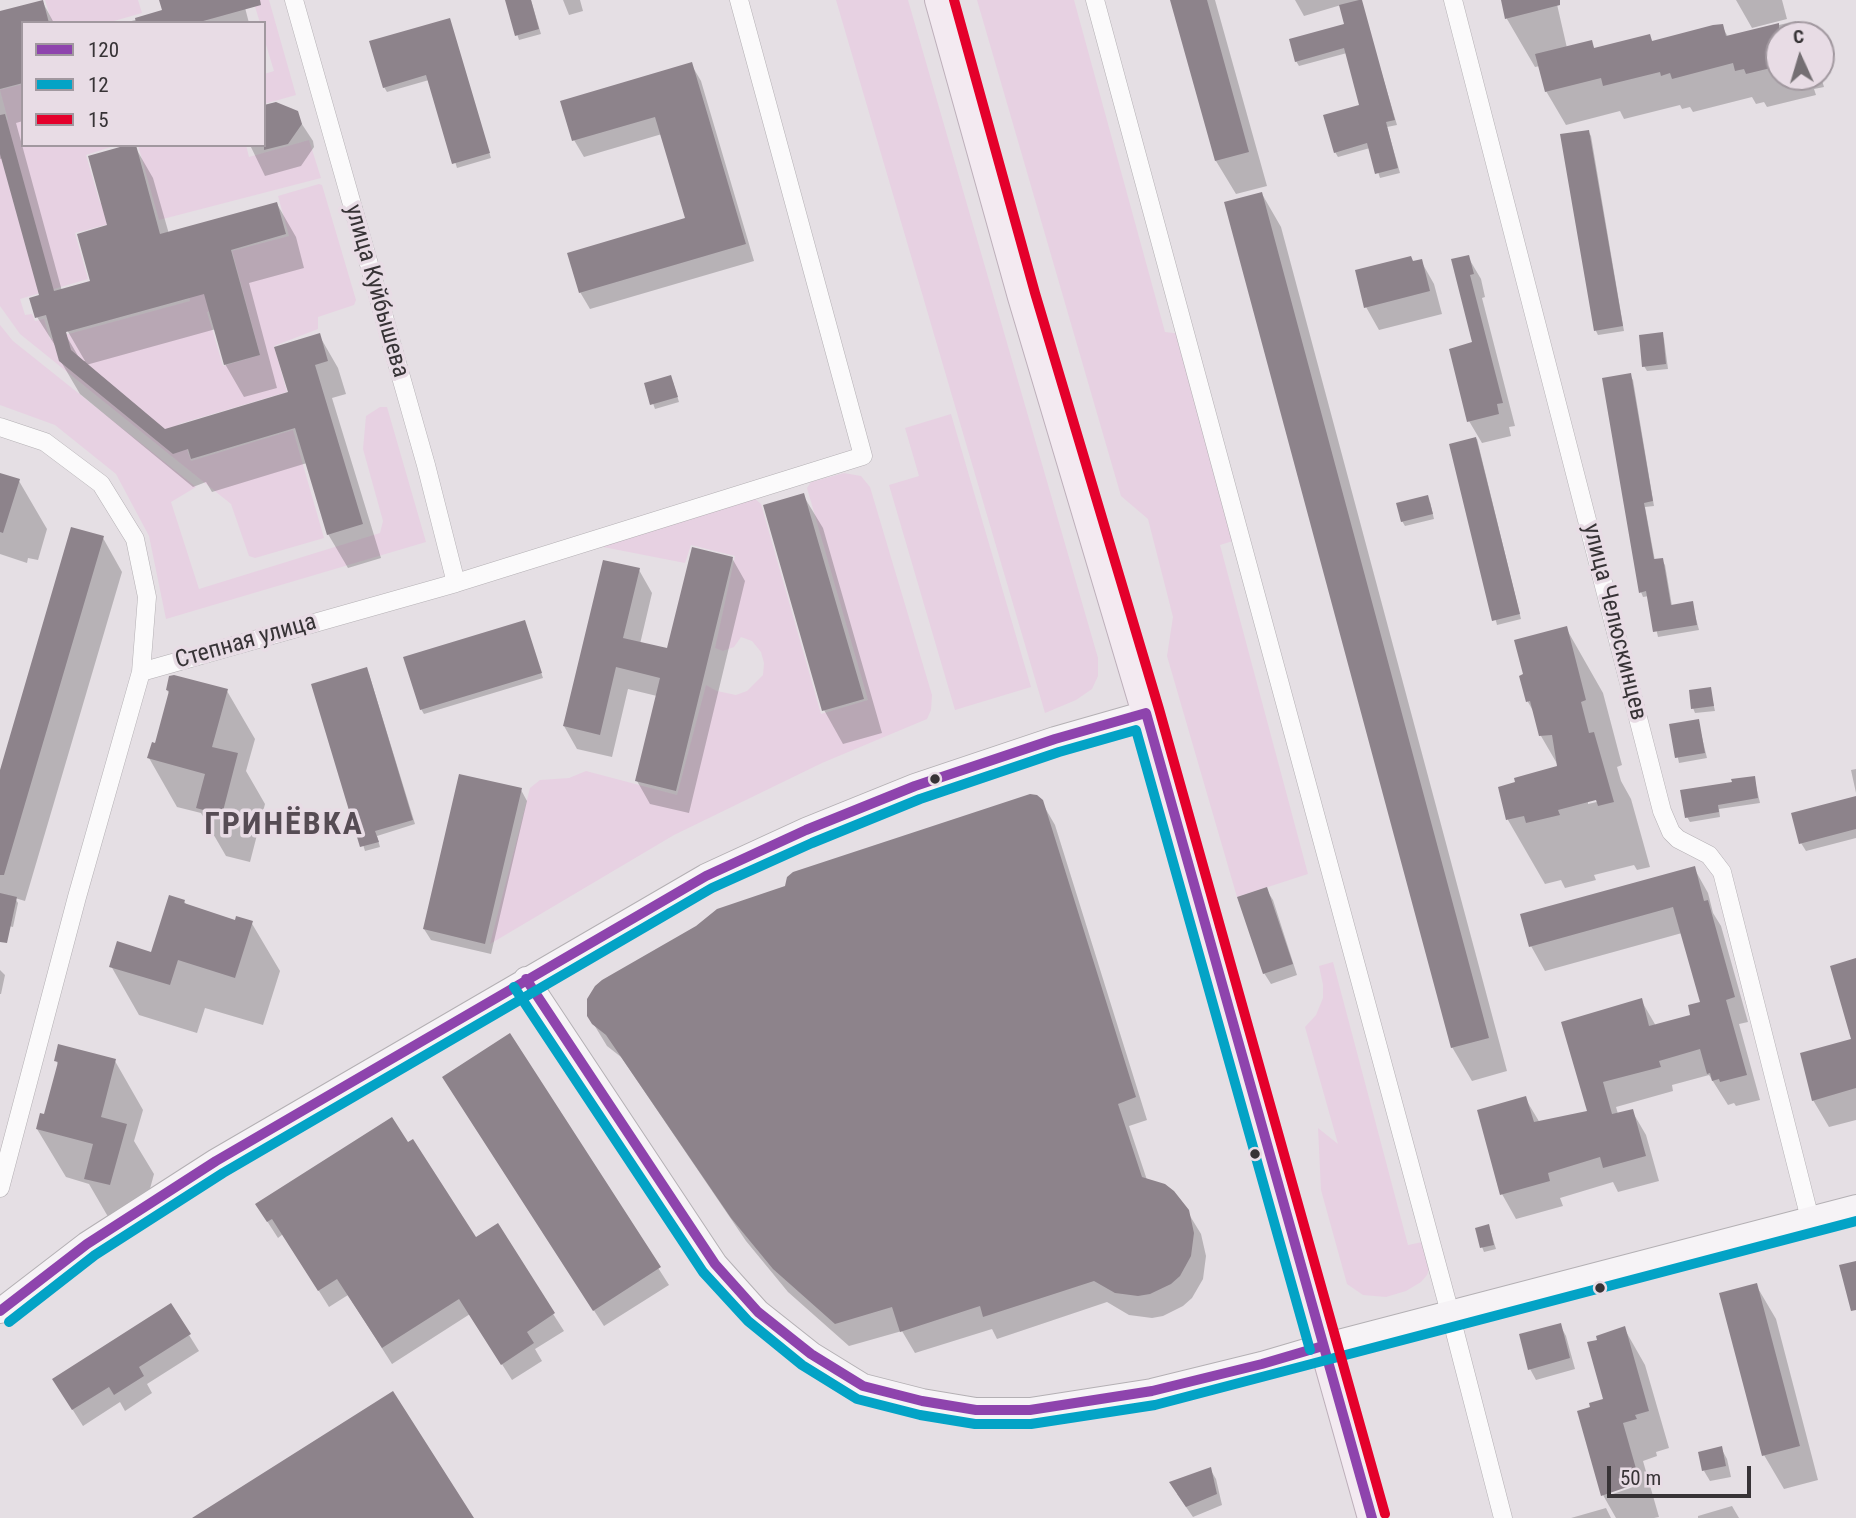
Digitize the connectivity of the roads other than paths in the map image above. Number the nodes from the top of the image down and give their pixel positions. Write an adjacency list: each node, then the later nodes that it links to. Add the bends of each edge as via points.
1 (294, 0): 7 (street, улица Куйбышева)
2 (739, 0): 7 (street, Степная улица, via 863,456)
3 (939, 0): 9 (main road)
4 (1094, 0): 15 (street)
5 (1453, 0): 13 (street, улица Челюскинцев, via 1662,811 1671,832 1709,855 1722,872)
6 (0, 427): 8 (street, via 45,442 101,484 135,539 147,597)
7 (456, 583): 8 (street, Степная улица)
8 (141, 672): 11 (street, Степная улица)
9 (1146, 713): 10 (street, via 915,786 806,830 706,876); 16 (main road)
10 (526, 979): 14 (street, via 216,1161 87,1244); 16 (street, via 715,1264 758,1312 811,1354 863,1385 976,1410 1030,1410 1152,1391)
11 (0, 1188)
12 (1856, 1207): 13 (street)
13 (1810, 1219): 15 (street)
14 (0, 1311)
15 (1450, 1313): 16 (street); 18 (street)
16 (1323, 1346): 17 (main road)
17 (1372, 1518)
18 (1503, 1518)

